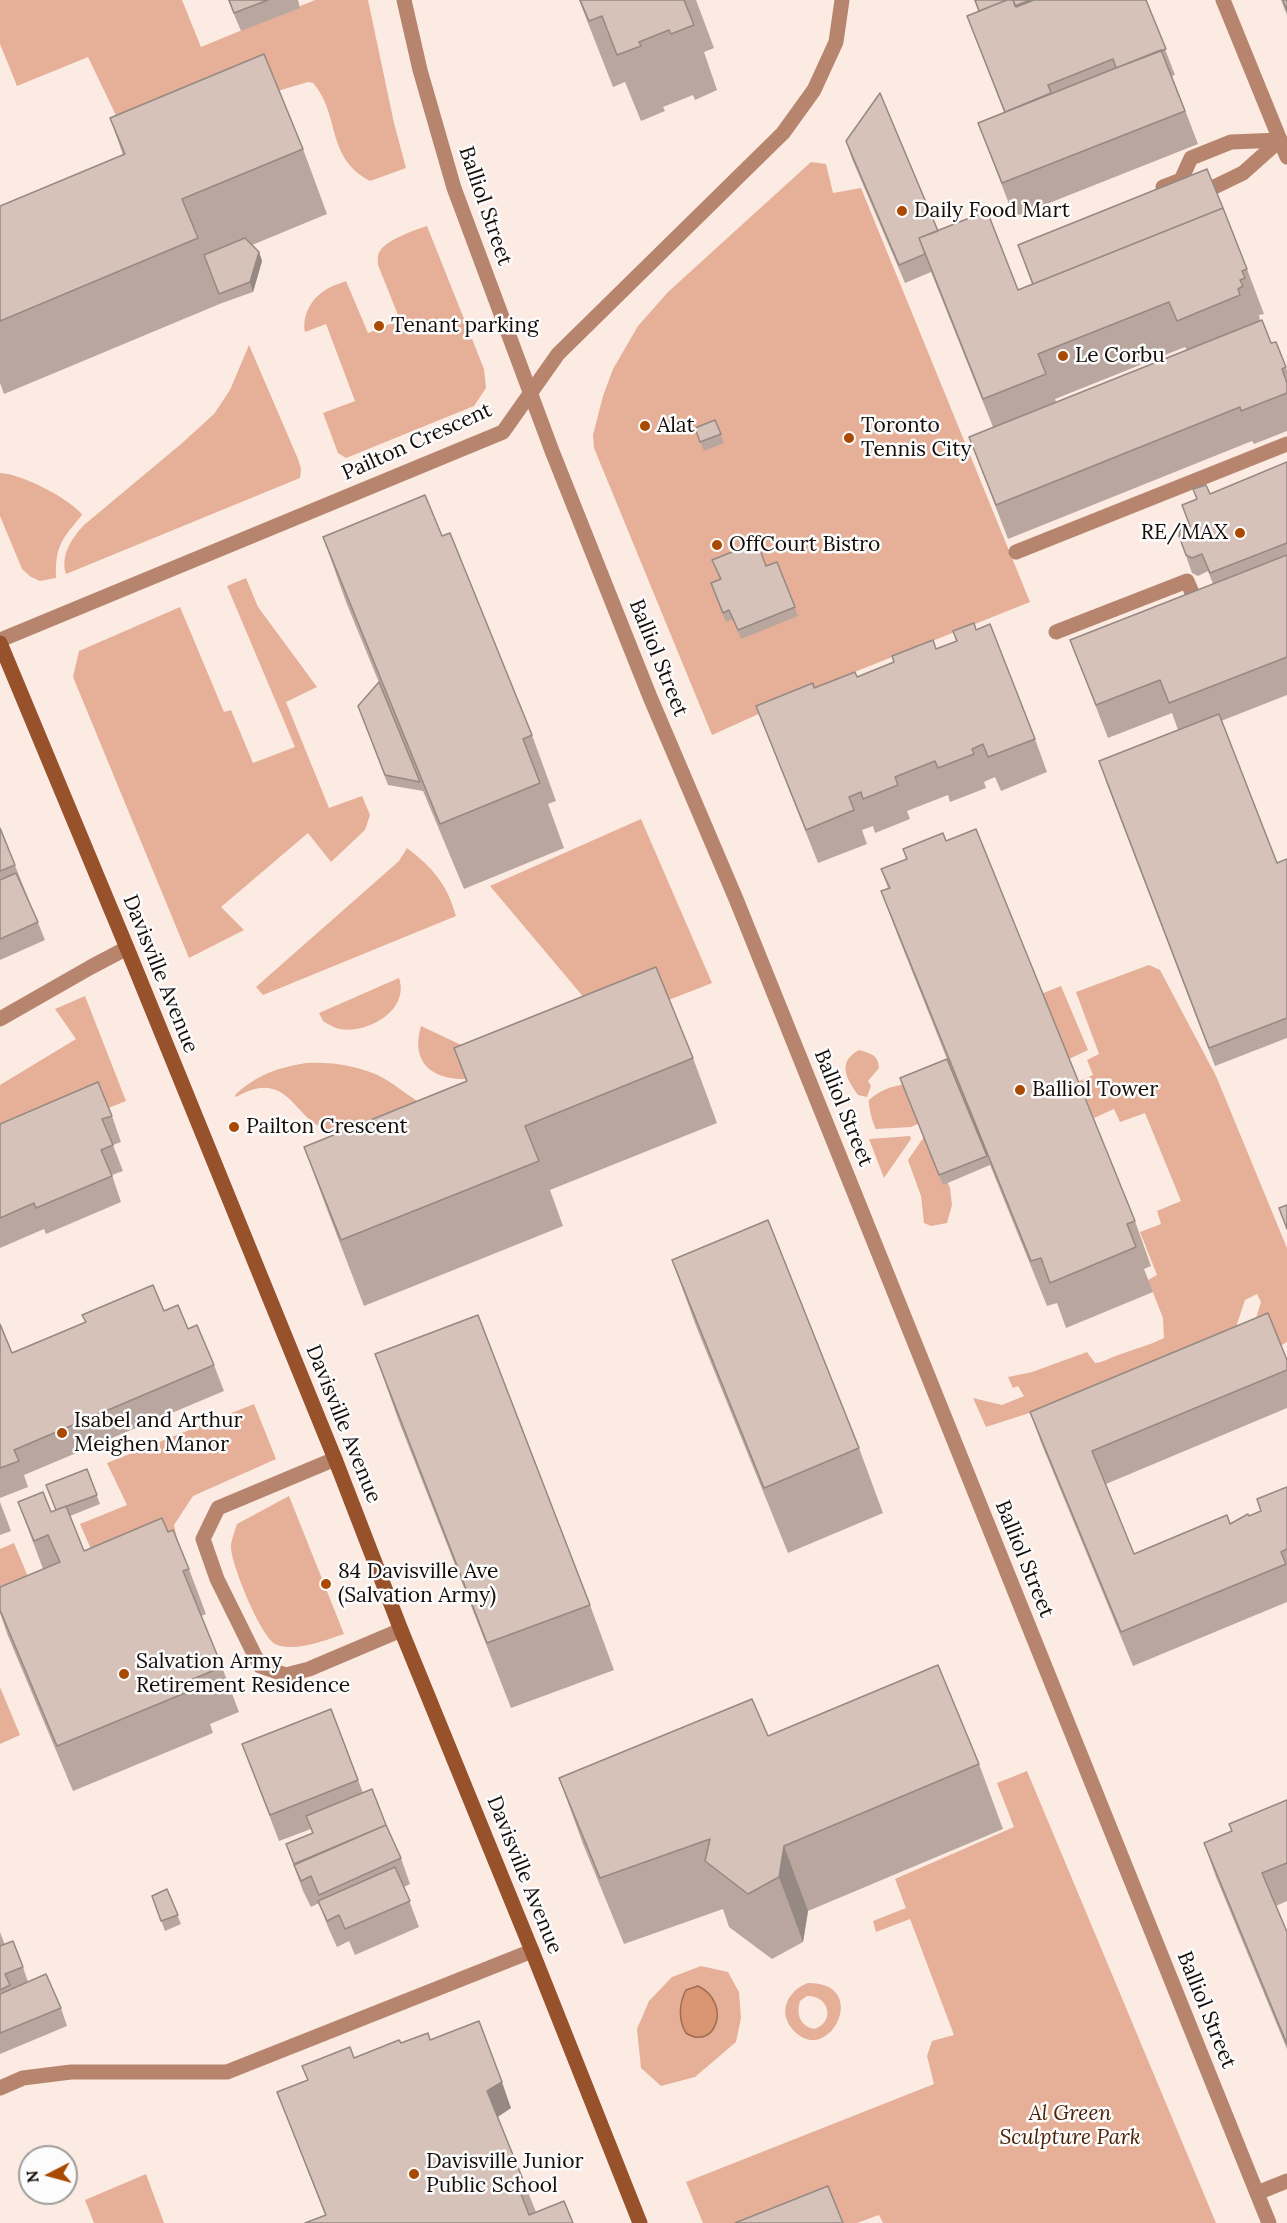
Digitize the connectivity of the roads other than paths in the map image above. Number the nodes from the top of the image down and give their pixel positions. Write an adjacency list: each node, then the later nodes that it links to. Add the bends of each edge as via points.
1 (404, 0): 8 (street, Balliol Street, via 454,188)
2 (842, 0): 8 (street, Pailton Crescent, via 836,42 814,90 783,133 565,347)
3 (1223, 0): 4 (street)
4 (1280, 140): 5 (street); 6 (street, via 1231,142 1191,158); 6 (street, via 1243,173 1208,190)
5 (1287, 157)
6 (1181, 180): 7 (street)
7 (1149, 194)
8 (531, 395): 13 (street, Pailton Crescent, via 503,432); 21 (street, Balliol Street)
9 (1287, 444): 10 (street)
10 (1016, 552)
11 (1210, 607): 12 (street, via 1199,611 1187,581)
12 (1056, 632)
13 (0, 642): 14 (street, Davisville Avenue)
14 (128, 948): 15 (street); 16 (street, Davisville Avenue)
15 (0, 1019)
16 (335, 1459): 17 (street, Davisville Avenue); 17 (street, via 218,1508 203,1539 217,1579 260,1666 286,1675)
17 (401, 1630): 18 (street, Davisville Avenue)
18 (532, 1951): 19 (street, via 227,2072 71,2072 23,2078); 22 (street, Davisville Avenue)
19 (0, 2088)
20 (1287, 2181): 21 (street)
21 (1257, 2193): 23 (street, Balliol Street)
22 (640, 2223)
23 (1269, 2223)

